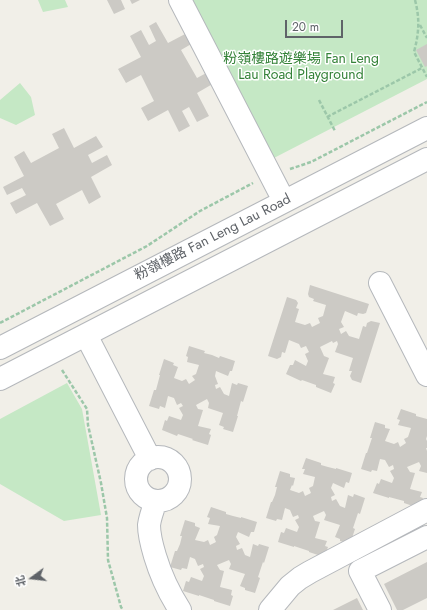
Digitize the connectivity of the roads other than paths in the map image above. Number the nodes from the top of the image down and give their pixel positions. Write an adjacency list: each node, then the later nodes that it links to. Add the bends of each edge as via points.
1 (180, 0): 4 (street)
2 (427, 128): 4 (street, 粉嶺樓路 Fan Leng Lau Road)
3 (427, 159): 6 (street, 粉嶺樓路 Fan Leng Lau Road)
4 (284, 201): 7 (street, 粉嶺樓路 Fan Leng Lau Road)
5 (380, 283): 8 (street)
6 (86, 335): 9 (street, 粉嶺樓路 Fan Leng Lau Road); 10 (street)
7 (0, 348)
8 (427, 375)
9 (0, 379)
10 (150, 459): 11 (street, via 140,468 137,482 143,495); 11 (street, via 164,458 171,462 179,473 179,487 175,493 163,501)
11 (156, 501): 14 (street, via 150,519 150,538 160,572)
12 (427, 510): 15 (street, via 300,578)
13 (427, 537): 16 (street, via 360,571)
14 (180, 610)
15 (270, 610)
16 (380, 610)

